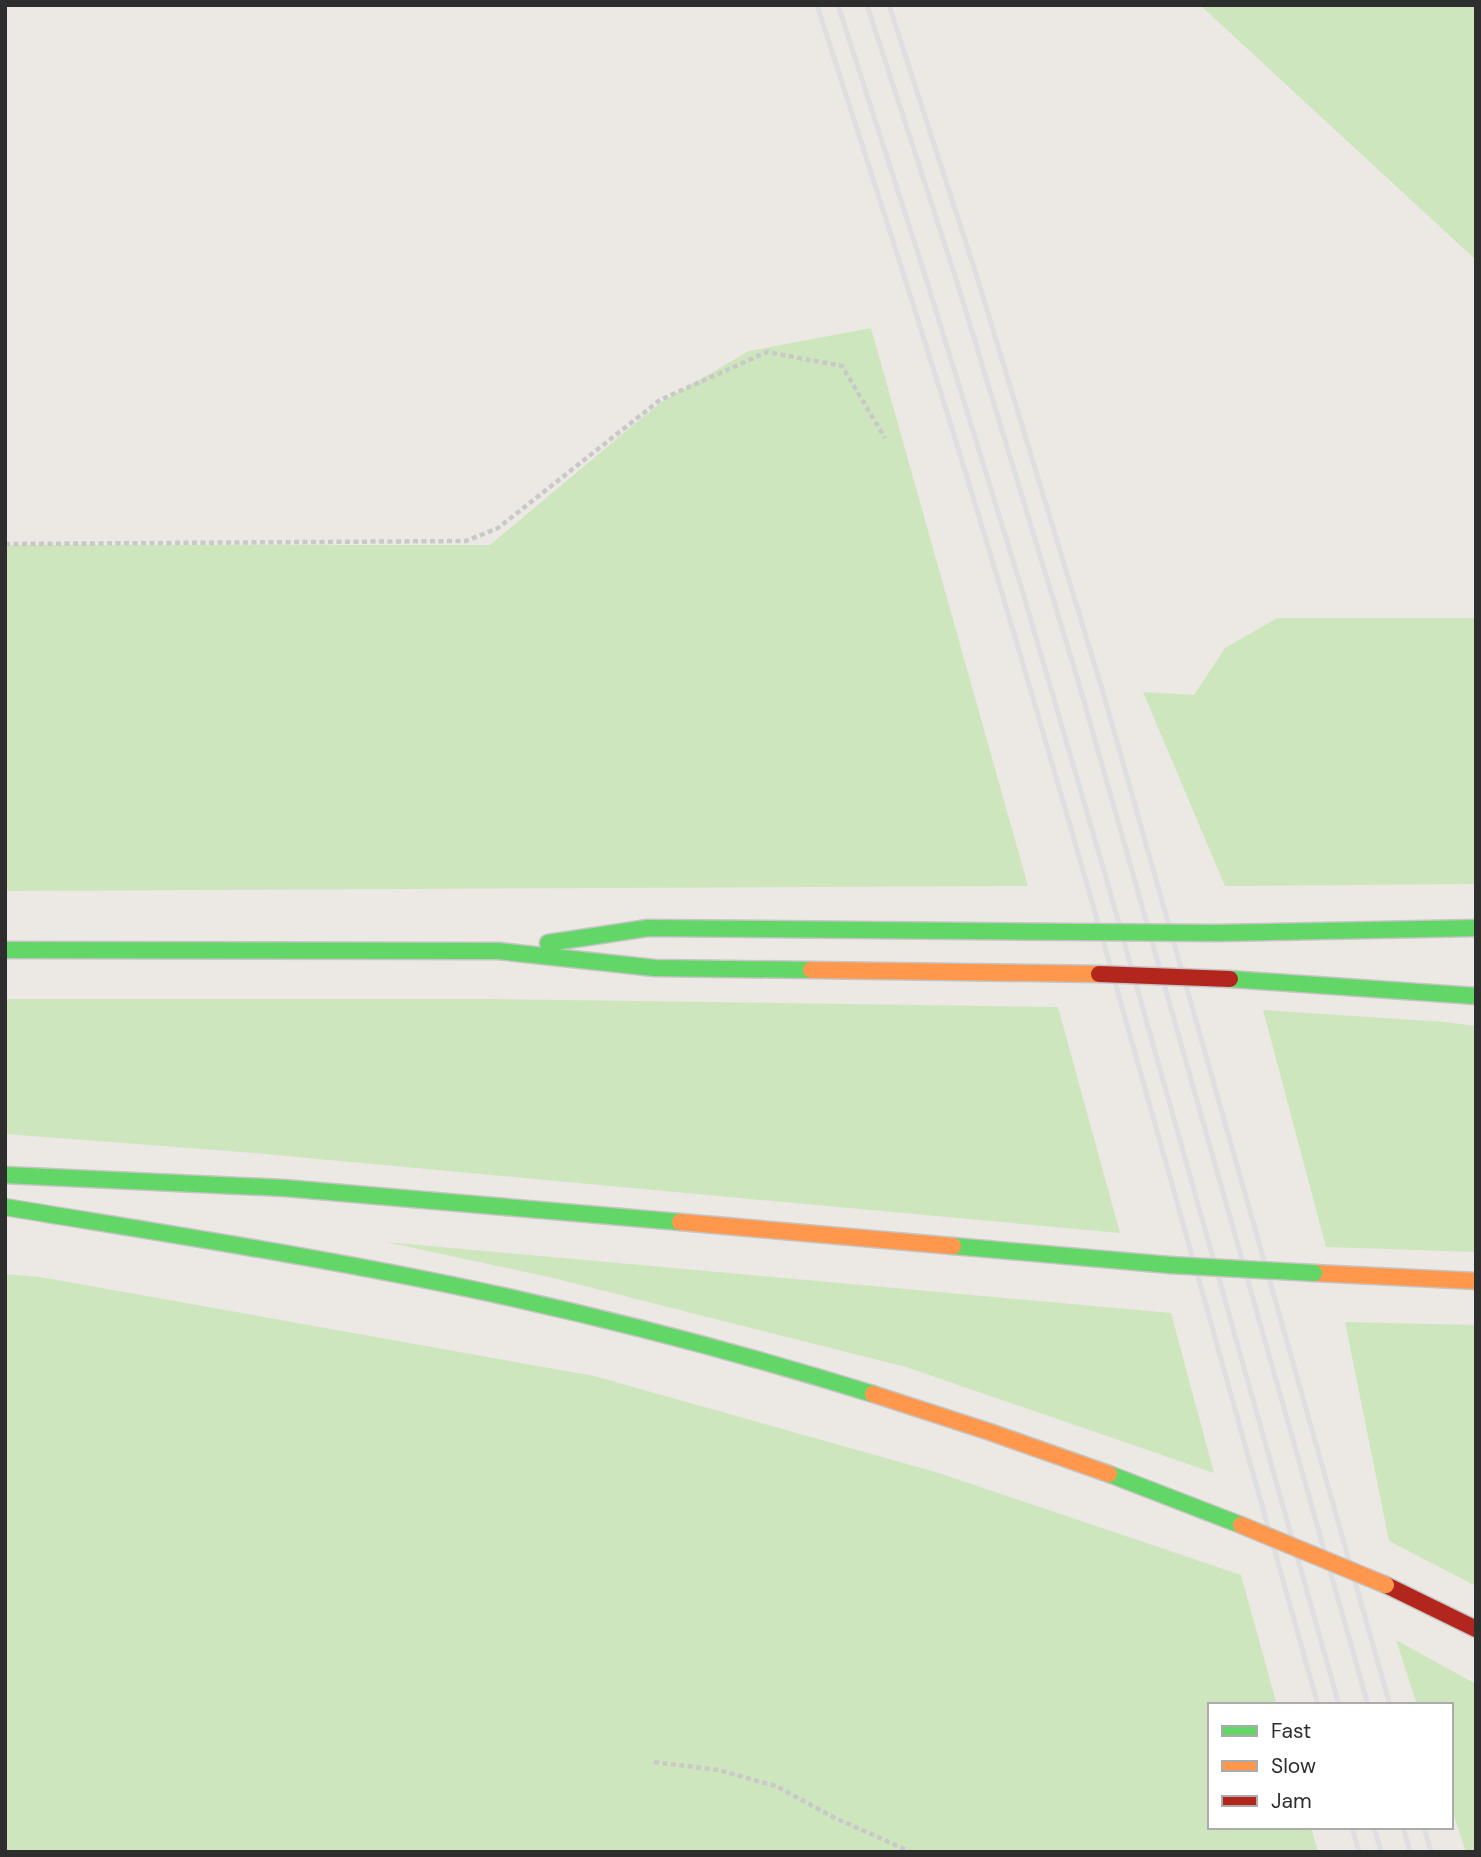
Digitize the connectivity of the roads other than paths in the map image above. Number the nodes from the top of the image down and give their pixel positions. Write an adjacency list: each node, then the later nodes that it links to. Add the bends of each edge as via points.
1 (1476, 928): 3 (highway, bridge, via 1216,933 648,928)
2 (5, 950): 3 (highway)
3 (498, 951): 4 (highway, bridge, via 655,968 1099,974)
4 (1476, 996)
5 (5, 1175): 7 (highway, bridge, via 285,1188 1170,1265)
6 (5, 1207): 8 (highway, bridge, via 408,1277 704,1344 870,1392 1160,1492 1386,1585)
7 (1476, 1282)
8 (1476, 1629)

